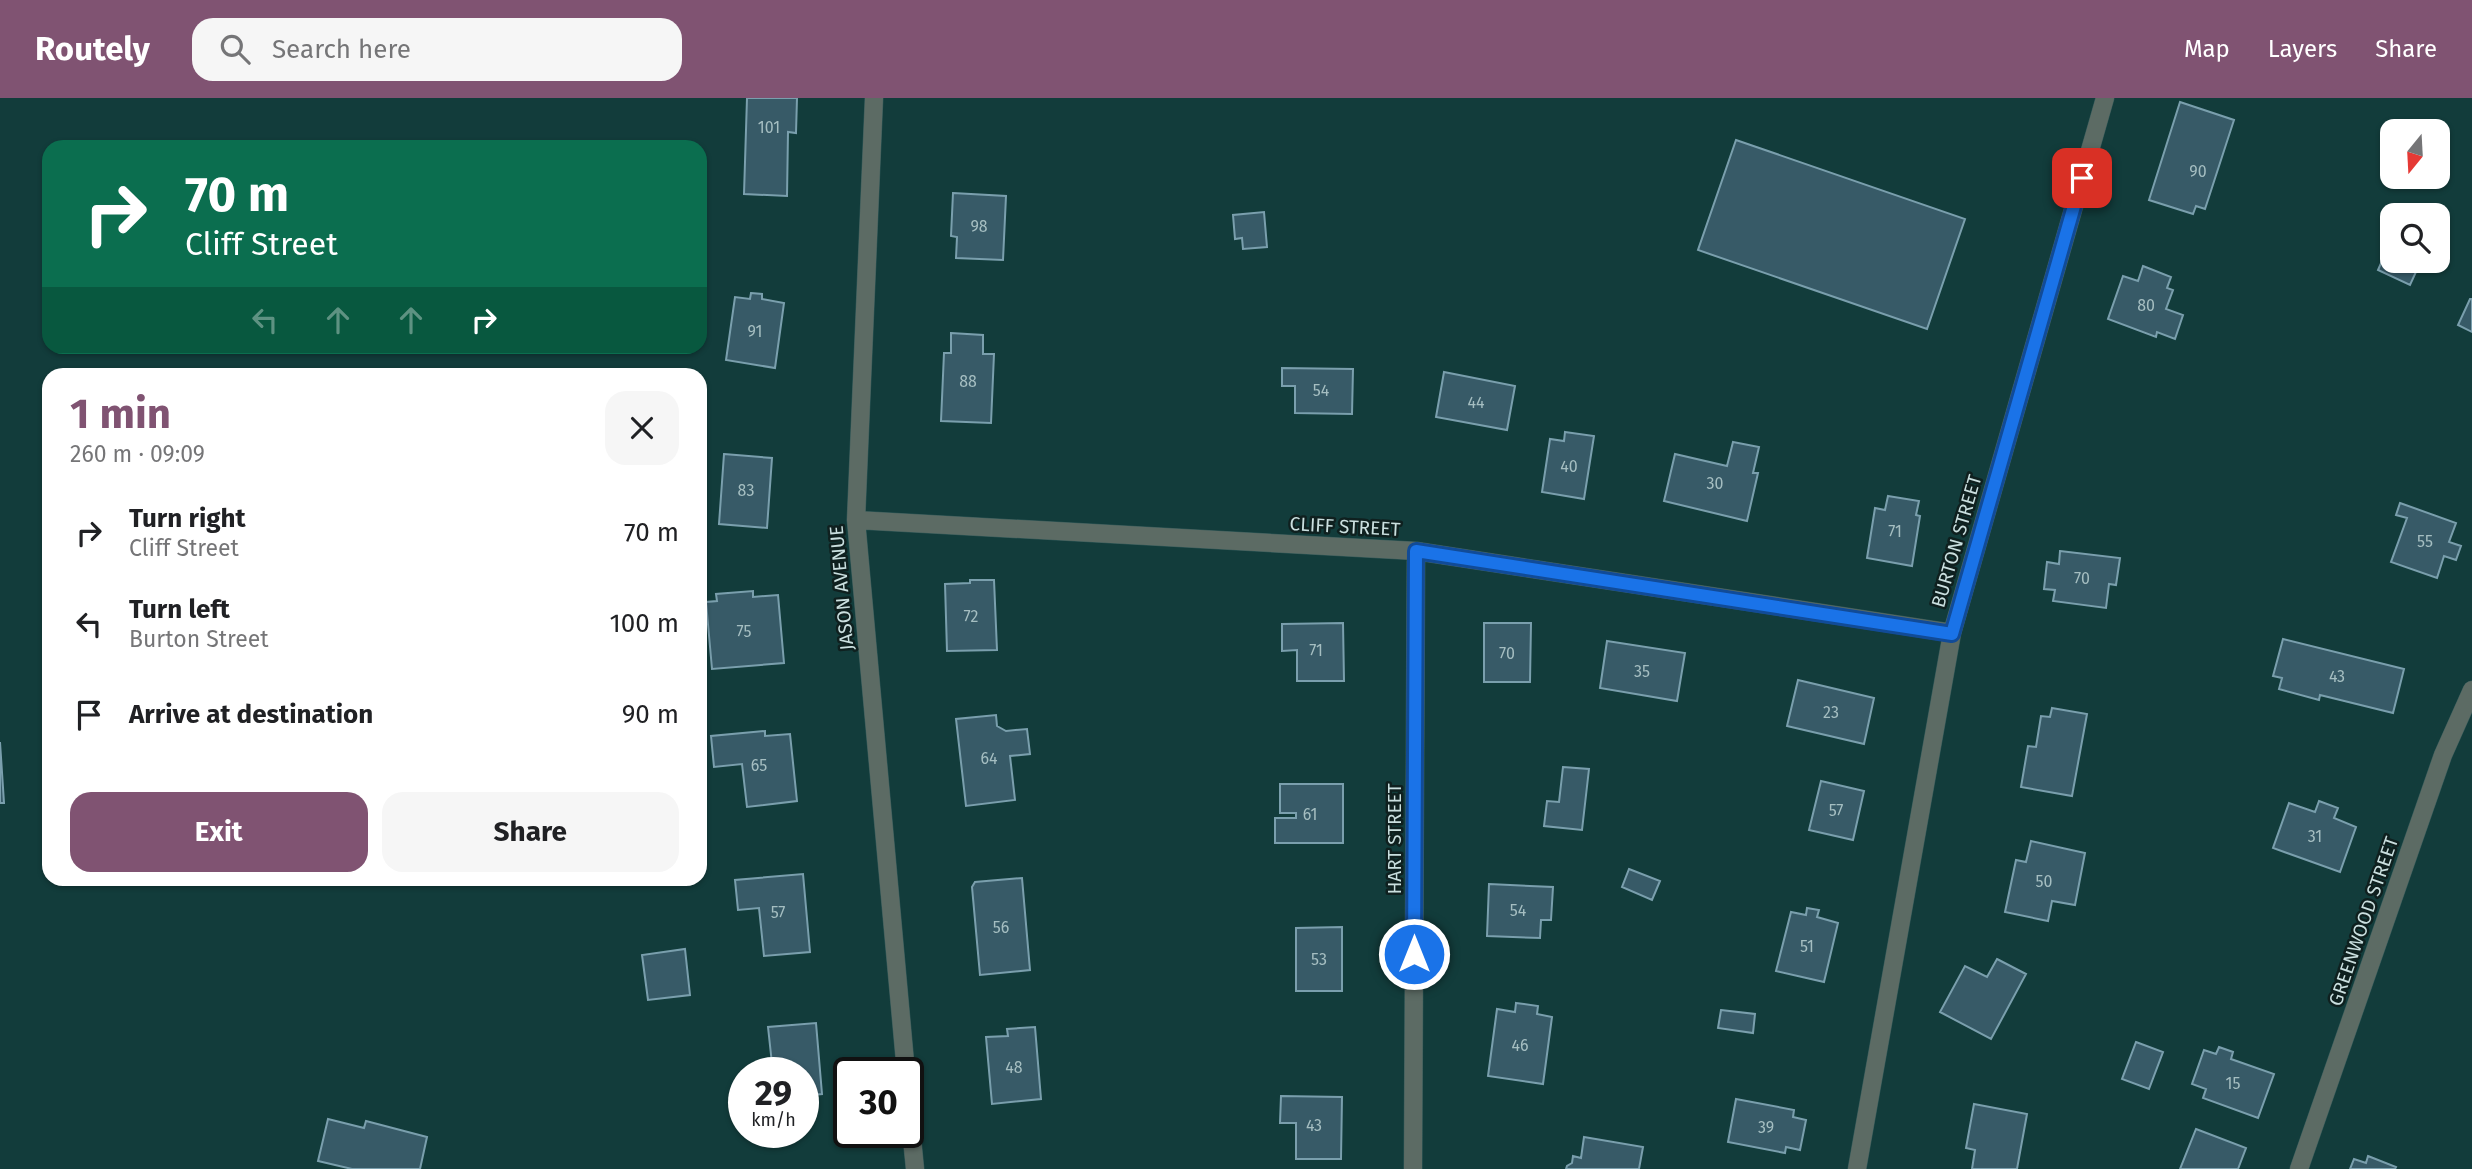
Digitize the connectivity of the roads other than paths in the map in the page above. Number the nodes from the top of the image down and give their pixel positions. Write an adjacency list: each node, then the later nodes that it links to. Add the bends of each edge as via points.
1 (874, 98): 3 (street, JASON AVENUE)
2 (2105, 98): 5 (street, BURTON STREET)
3 (856, 520): 4 (street, CLIFF STREET); 7 (street, JASON AVENUE)
4 (1416, 551): 5 (street, CLIFF STREET); 10 (street, HART STREET)
5 (1952, 634): 11 (street, BURTON STREET)
6 (2472, 690): 12 (street, GREENWOOD STREET, via 2444,755)
7 (905, 1057)
8 (913, 1148): 9 (street)
9 (915, 1169)
10 (1413, 1169)
11 (1857, 1169)
12 (2299, 1169)

